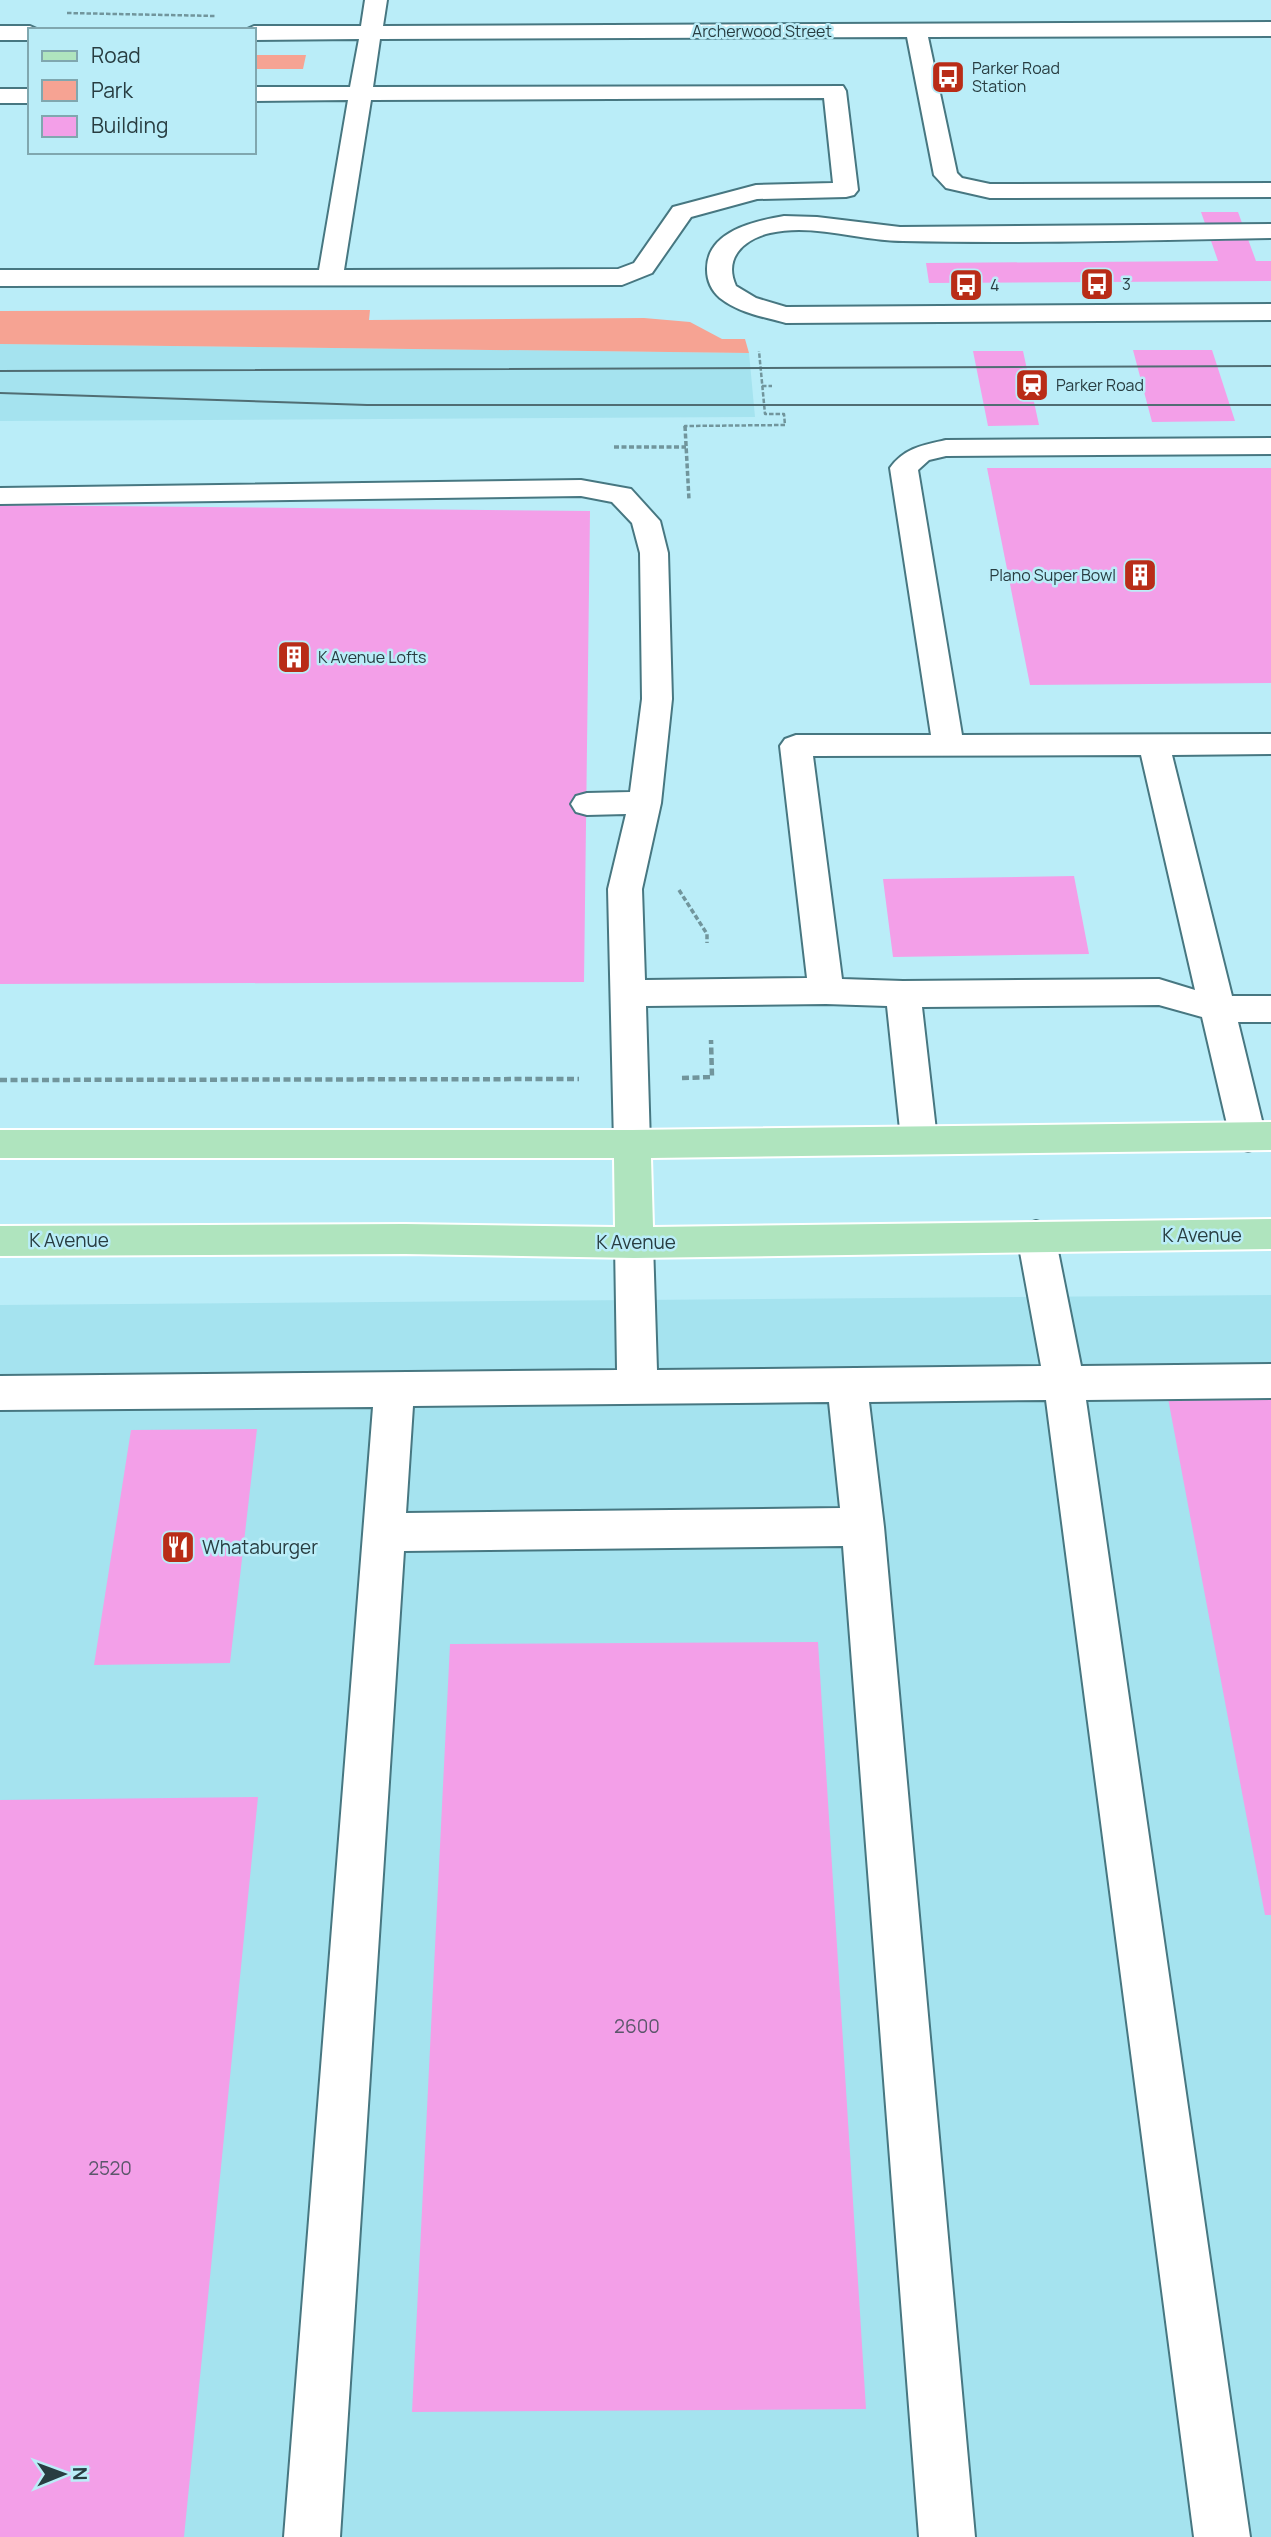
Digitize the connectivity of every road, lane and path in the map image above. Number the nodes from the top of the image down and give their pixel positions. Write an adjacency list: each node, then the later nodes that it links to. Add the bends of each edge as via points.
1 (376, 0): 9 (street)
2 (66, 13): 3 (path)
3 (226, 16)
4 (1271, 29): 5 (street, Archerwood Street, via 1145,19)
5 (916, 30): 9 (street, Archerwood Street); 14 (street, via 946,175 954,183 989,191)
6 (0, 33): 7 (street)
7 (28, 33)
8 (256, 33): 9 (street, Archerwood Street)
9 (371, 33): 10 (street)
10 (360, 93): 11 (street); 17 (street); 17 (street, via 835,92 846,190 756,192 682,212 643,268 622,278)
11 (256, 94)
12 (0, 96): 13 (street)
13 (28, 96)
14 (1271, 190)
15 (1271, 230): 18 (street, via 897,234 827,226 771,226 731,242 720,257 719,274 726,289 743,301 786,315)
16 (0, 278): 17 (street)
17 (330, 278)
18 (1271, 312)
19 (759, 345): 20 (path)
20 (762, 386): 21 (path); 22 (path, via 765,414 784,414 785,425)
21 (772, 386)
22 (685, 426)
23 (1271, 446): 25 (street, via 946,448 920,454 904,468)
24 (0, 496): 28 (street, via 581,488 621,495 646,521 654,553 657,699)
25 (948, 744): 26 (street); 30 (street, via 796,746)
26 (1154, 744): 27 (street); 33 (street)
27 (1271, 744)
28 (645, 803): 29 (street); 31 (street, via 625,889)
29 (587, 804)
30 (825, 991): 31 (street); 32 (street)
31 (628, 993): 35 (street)
32 (903, 995): 33 (street, via 1159,992); 38 (street)
33 (1218, 1009): 34 (street); 37 (street)
34 (1271, 1009)
35 (630, 1079): 36 (path); 40 (street)
36 (0, 1080)
37 (1259, 1136): 38 (main road)
38 (919, 1139): 40 (main road)
39 (0, 1144): 40 (main road)
40 (632, 1144): 44 (main road)
41 (1271, 1234): 42 (main road, K Avenue)
42 (1035, 1236): 44 (main road, K Avenue); 46 (street)
43 (0, 1241): 44 (main road, K Avenue)
44 (634, 1243): 48 (street)
45 (1271, 1381): 46 (street)
46 (1064, 1383): 47 (street); 55 (street)
47 (847, 1385): 48 (street); 51 (street)
48 (637, 1387): 49 (street)
49 (394, 1389): 50 (street); 52 (street)
50 (0, 1392)
51 (863, 1527): 52 (street); 54 (street)
52 (385, 1532): 53 (street)
53 (312, 2537)
54 (947, 2537)
55 (1222, 2537)

